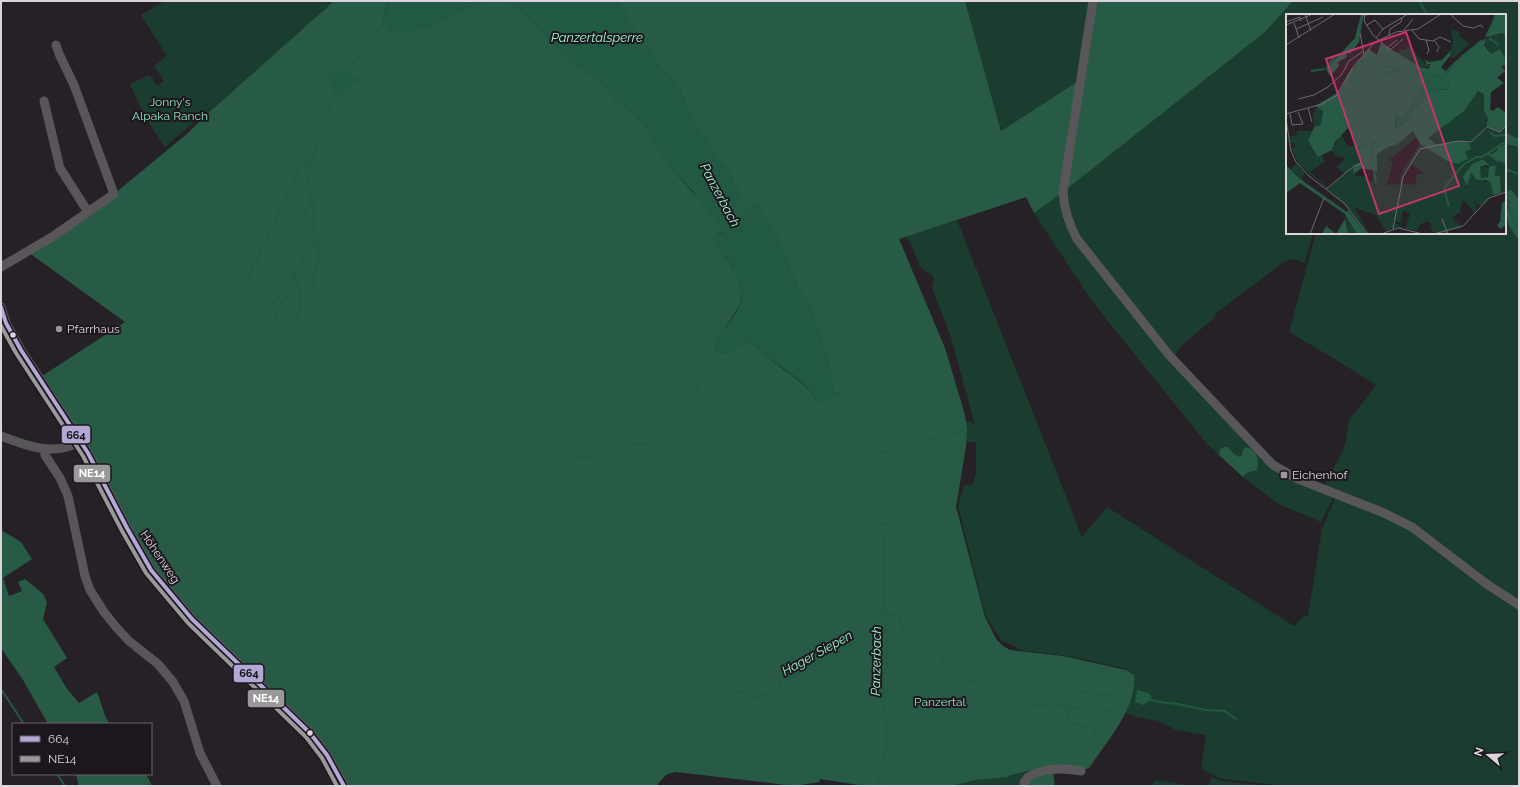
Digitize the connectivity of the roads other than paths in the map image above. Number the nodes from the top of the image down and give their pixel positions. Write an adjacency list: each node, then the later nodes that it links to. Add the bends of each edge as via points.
1 (1093, 1): 10 (street, via 1063,192 1071,228 1078,239 1169,355 1273,465 1412,527)
2 (56, 45): 4 (street, via 74,84 114,194)
3 (44, 101): 4 (street, via 60,168)
4 (88, 212): 5 (street)
5 (1, 267)
6 (1, 307): 8 (street, Höhenweg, via 6,323 21,350)
7 (1, 436): 9 (street)
8 (81, 441): 9 (street, via 65,448); 13 (street, Höhenweg, via 127,528 163,585 192,619 310,733 327,755)
9 (45, 450): 12 (street, via 45,455 68,496 90,590 116,627 158,664 173,682 184,701 200,753)
10 (1519, 606)
11 (1081, 771): 14 (street, via 1059,769 1040,773 1028,777)
12 (217, 786)
13 (344, 786)
14 (1024, 786)

